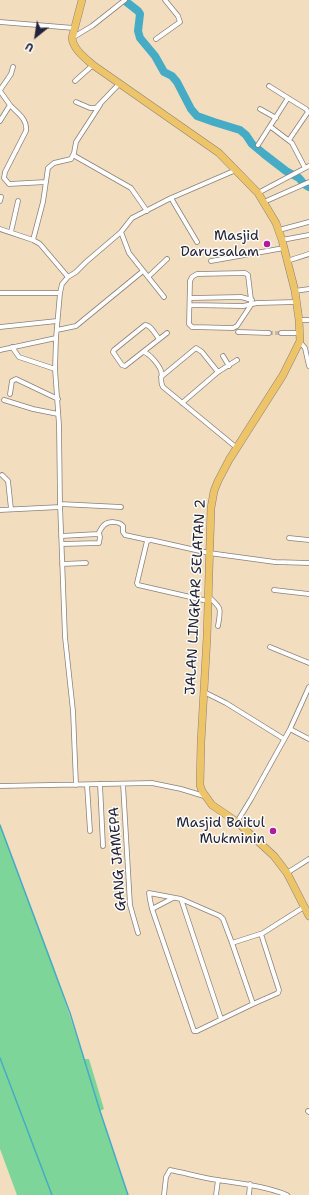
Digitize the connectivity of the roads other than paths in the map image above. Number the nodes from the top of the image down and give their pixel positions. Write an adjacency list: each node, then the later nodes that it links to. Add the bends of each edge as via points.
1 (82, 0): 5 (highway)
2 (165, 0): 7 (street, via 180,22)
3 (124, 1): 6 (street)
4 (0, 22): 5 (street)
5 (74, 28): 6 (highway)
6 (72, 38): 8 (highway, JALAN LINGKAR SELATAN 2, via 74,46)
7 (156, 38)
8 (92, 65): 10 (street); 11 (highway, JALAN LINGKAR SELATAN 2)
9 (13, 67): 13 (street)
10 (74, 81)
11 (119, 84): 16 (street); 26 (highway, JALAN LINGKAR SELATAN 2, via 219,153)
12 (269, 86): 14 (street)
13 (0, 90): 17 (street)
14 (288, 98): 19 (street); 22 (street, via 308,112)
15 (76, 102): 16 (street, via 90,108)
16 (100, 105): 24 (street, via 76,142)
17 (10, 106): 20 (street); 27 (street, via 27,125 4,178 9,184)
18 (260, 108): 19 (street)
19 (276, 118): 21 (street)
20 (0, 121)
21 (271, 127): 22 (street); 23 (street)
22 (289, 140): 25 (street)
23 (258, 146)
24 (73, 155): 27 (street, via 69,160 49,166); 33 (street, via 132,188)
25 (307, 167): 29 (street)
26 (236, 170): 29 (highway, JALAN LINGKAR SELATAN 2); 30 (street)
27 (46, 182): 40 (street)
28 (308, 183): 32 (street)
29 (258, 193): 32 (highway, JALAN LINGKAR SELATAN 2)
30 (171, 198): 33 (street); 41 (street)
31 (18, 201): 37 (street)
32 (264, 202): 36 (highway, JALAN LINGKAR SELATAN 2)
33 (146, 210): 38 (street, via 132,218)
34 (309, 222): 36 (street)
35 (0, 229): 37 (street)
36 (279, 230): 42 (highway, JALAN LINGKAR SELATAN 2)
37 (11, 232): 40 (street)
38 (121, 232): 47 (street, via 130,253); 48 (street)
39 (309, 235): 42 (street)
40 (33, 240): 48 (street, via 40,244)
41 (197, 242)
42 (283, 244): 45 (street); 46 (highway, JALAN LINGKAR SELATAN 2)
43 (309, 254): 46 (street)
44 (167, 259): 49 (street)
45 (211, 261)
46 (287, 261): 51 (highway, JALAN LINGKAR SELATAN 2)
47 (143, 271): 49 (street); 67 (street, via 76,326)
48 (68, 277): 53 (street, via 62,284)
49 (148, 277): 54 (street)
50 (309, 289): 51 (street)
51 (295, 291): 59 (highway, JALAN LINGKAR SELATAN 2)
52 (0, 293): 53 (street)
53 (60, 293): 65 (street)
54 (164, 297)
55 (191, 298): 56 (street); 57 (street, via 190,281 197,274 245,273 248,275); 60 (street)
56 (244, 298): 57 (street); 62 (street)
57 (251, 300): 58 (street); 61 (street)
58 (257, 302): 59 (street); 61 (street)
59 (296, 302): 63 (highway, JALAN LINGKAR SELATAN 2)
60 (191, 305): 61 (street, via 189,324 192,327 233,328); 62 (street)
61 (251, 305): 62 (street)
62 (243, 306)
63 (299, 320): 64 (street); 72 (highway, JALAN LINGKAR SELATAN 2)
64 (309, 320)
65 (57, 321): 66 (street); 67 (street)
66 (0, 327)
67 (57, 330): 73 (street)
68 (238, 332): 70 (street)
69 (167, 333): 74 (street)
70 (269, 333)
71 (281, 333): 72 (street)
72 (300, 333): 75 (highway, JALAN LINGKAR SELATAN 2)
73 (56, 338): 76 (street); 83 (street)
74 (159, 339): 78 (street); 78 (street, via 148,325 145,325 113,352 124,366)
75 (300, 341): 82 (street, via 305,348); 91 (highway, JALAN LINGKAR SELATAN 2, via 283,375)
76 (12, 347): 77 (street); 83 (street, via 19,357)
77 (0, 350)
78 (144, 352): 85 (street, via 161,370)
79 (223, 356): 81 (street)
80 (237, 360): 81 (street)
81 (229, 366): 84 (street)
82 (309, 366)
83 (55, 369): 87 (street)
84 (218, 372): 85 (street, via 196,348); 89 (street)
85 (161, 376): 89 (street, via 160,383 163,387)
86 (10, 394): 87 (street, via 12,381 16,379)
87 (58, 399): 90 (street)
88 (4, 400): 90 (street)
89 (182, 403): 91 (street)
90 (58, 414): 93 (street)
91 (237, 448): 103 (highway, JALAN LINGKAR SELATAN 2, via 214,491)
92 (2, 475): 96 (street, via 8,481)
93 (60, 505): 94 (street); 96 (street); 98 (street)
94 (122, 507)
95 (0, 510): 96 (street)
96 (11, 510)
97 (99, 534): 98 (street); 100 (street, via 102,527 109,522 120,522 125,535); 102 (street, via 98,543)
98 (61, 536): 102 (street)
99 (290, 538): 101 (street)
100 (148, 540): 103 (street); 109 (street, via 138,585)
101 (309, 540)
102 (62, 544): 105 (street)
103 (209, 553): 104 (street, via 275,562); 109 (highway, JALAN LINGKAR SELATAN 2)
104 (309, 563)
105 (62, 564): 106 (street); 120 (street, via 64,637 73,711)
106 (86, 564)
107 (274, 590): 108 (street)
108 (309, 594)
109 (208, 598): 110 (street, via 221,609); 114 (highway, JALAN LINGKAR SELATAN 2)
110 (218, 626)
111 (270, 647): 112 (street)
112 (309, 663)
113 (308, 690): 115 (street)
114 (204, 692): 116 (street); 123 (highway, JALAN LINGKAR SELATAN 2, via 200,785)
115 (290, 729): 116 (street); 117 (street)
116 (284, 739): 124 (street)
117 (309, 739)
118 (100, 784): 119 (street); 121 (street); 126 (street)
119 (123, 784): 123 (street, via 152,783); 134 (street, GANG JAMEPA, via 130,905)
120 (76, 785): 121 (street); 122 (street)
121 (86, 785): 125 (street)
122 (0, 786)
123 (204, 796): 124 (highway, via 212,805)
124 (237, 822): 128 (highway, via 274,856)
125 (90, 831)
126 (103, 846)
127 (309, 859): 128 (street)
128 (287, 873): 131 (highway)
129 (173, 898): 130 (street); 132 (street); 132 (street, via 149,892)
130 (180, 899): 136 (street, via 220,916); 138 (street)
131 (304, 907): 133 (highway); 135 (street)
132 (152, 909): 138 (street, via 193,1030 197,1031)
133 (309, 916)
134 (138, 933)
135 (261, 934): 136 (street); 137 (street, via 276,975 279,992)
136 (232, 943): 137 (street)
137 (253, 1004): 138 (street)
138 (221, 1019)
139 (218, 1180): 140 (street); 141 (street, via 170,1170 166,1176); 142 (street)
140 (250, 1184): 143 (street); 144 (street)
141 (164, 1195)
142 (216, 1195)
143 (249, 1195)
144 (287, 1195)

